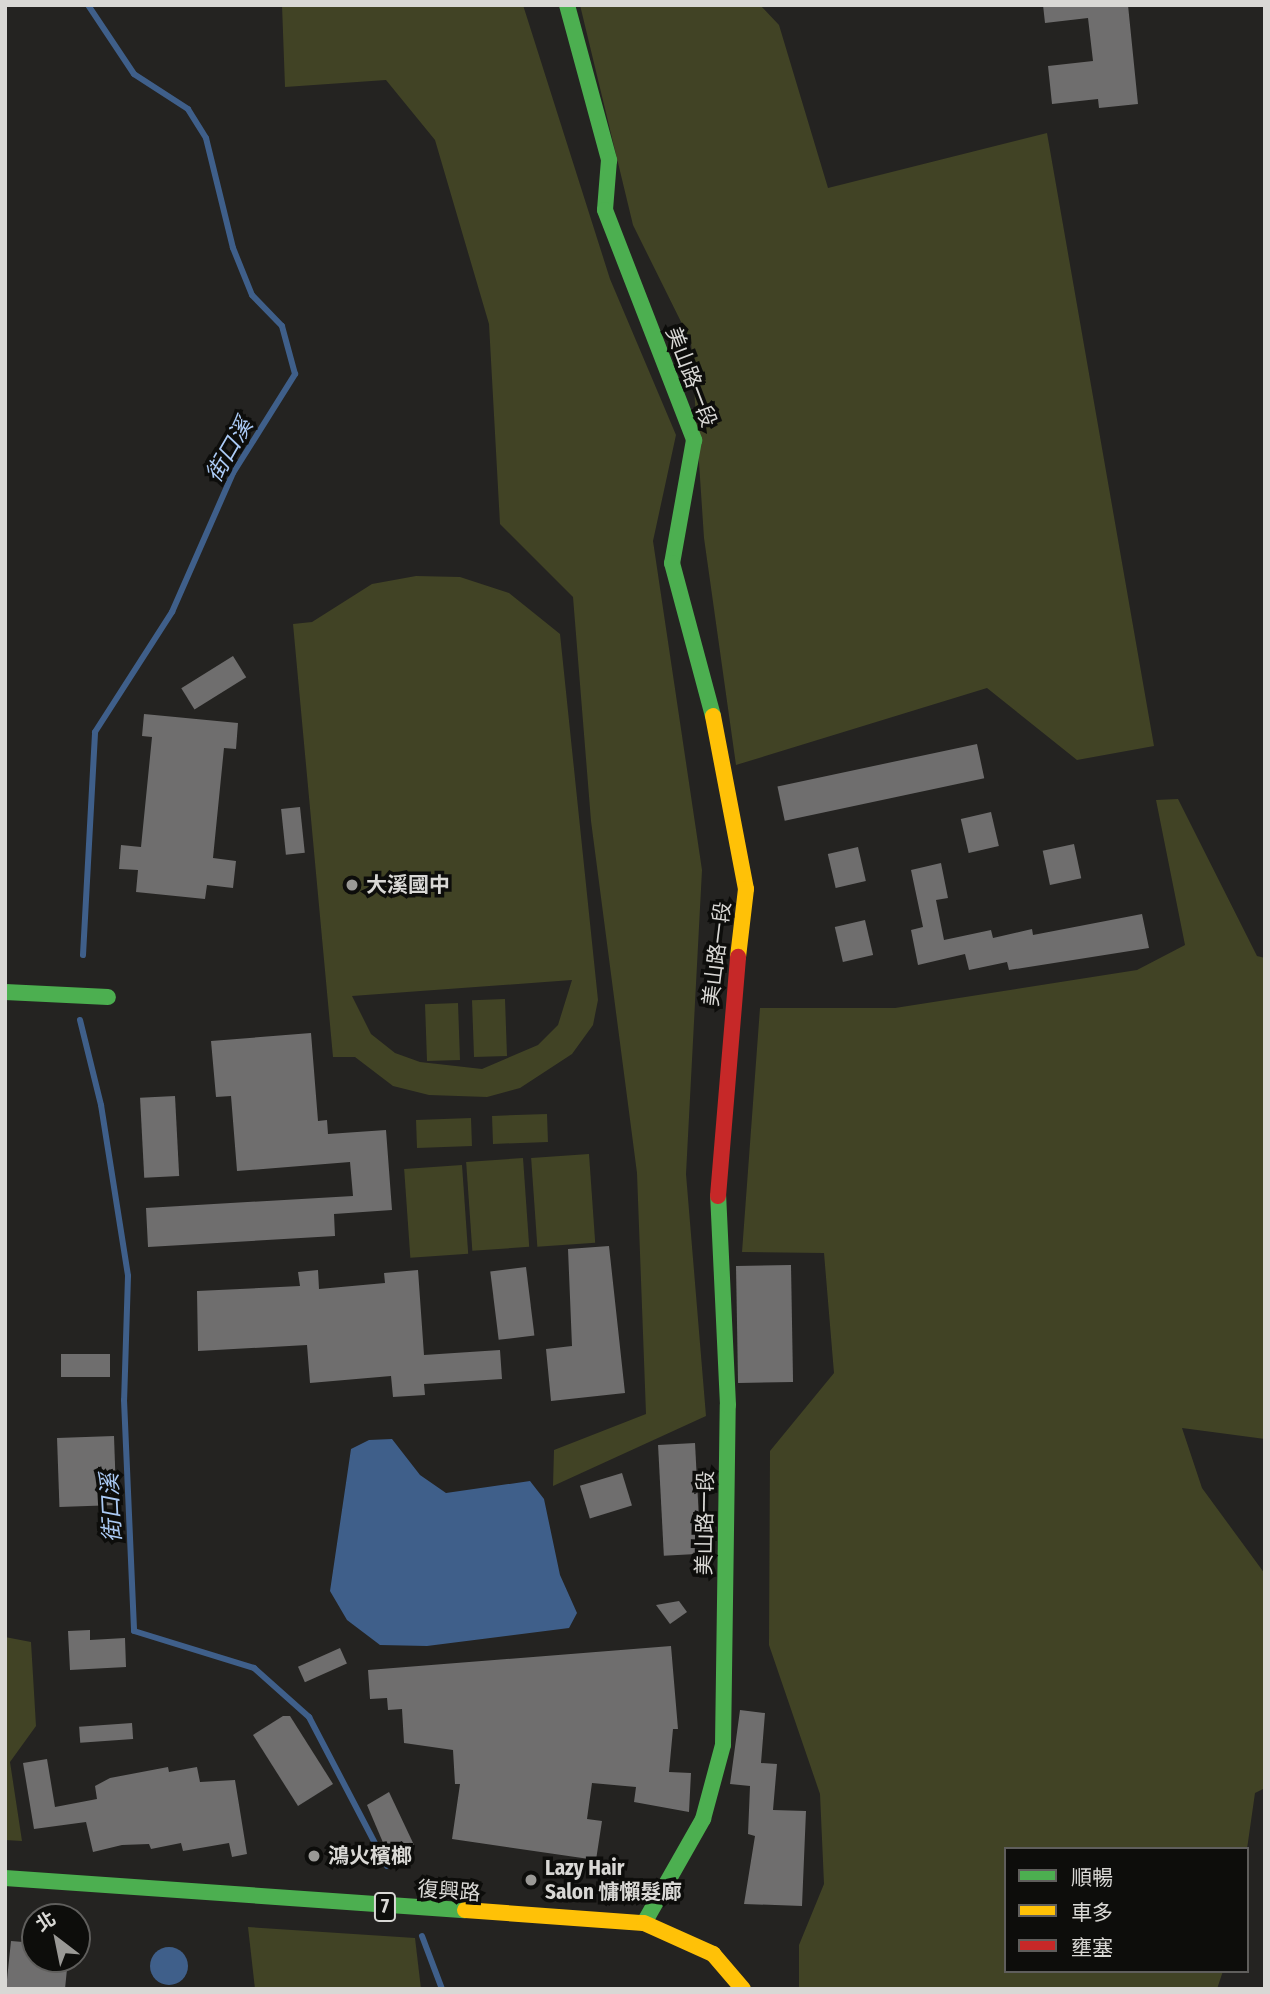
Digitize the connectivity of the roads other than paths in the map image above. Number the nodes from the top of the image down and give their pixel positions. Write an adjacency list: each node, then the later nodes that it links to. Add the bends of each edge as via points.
1 (567, 5): 5 (street, 美山路一段, via 609,160 605,210 694,440 672,563 715,722 746,889 726,1050 718,1206 728,1405 723,1745 703,1819)
2 (5, 992): 3 (street)
3 (108, 997)
4 (5, 1878): 5 (street, 復興路 / 7)
5 (644, 1923): 6 (street, 復興路 / 7, via 713,1954)
6 (743, 1989)

